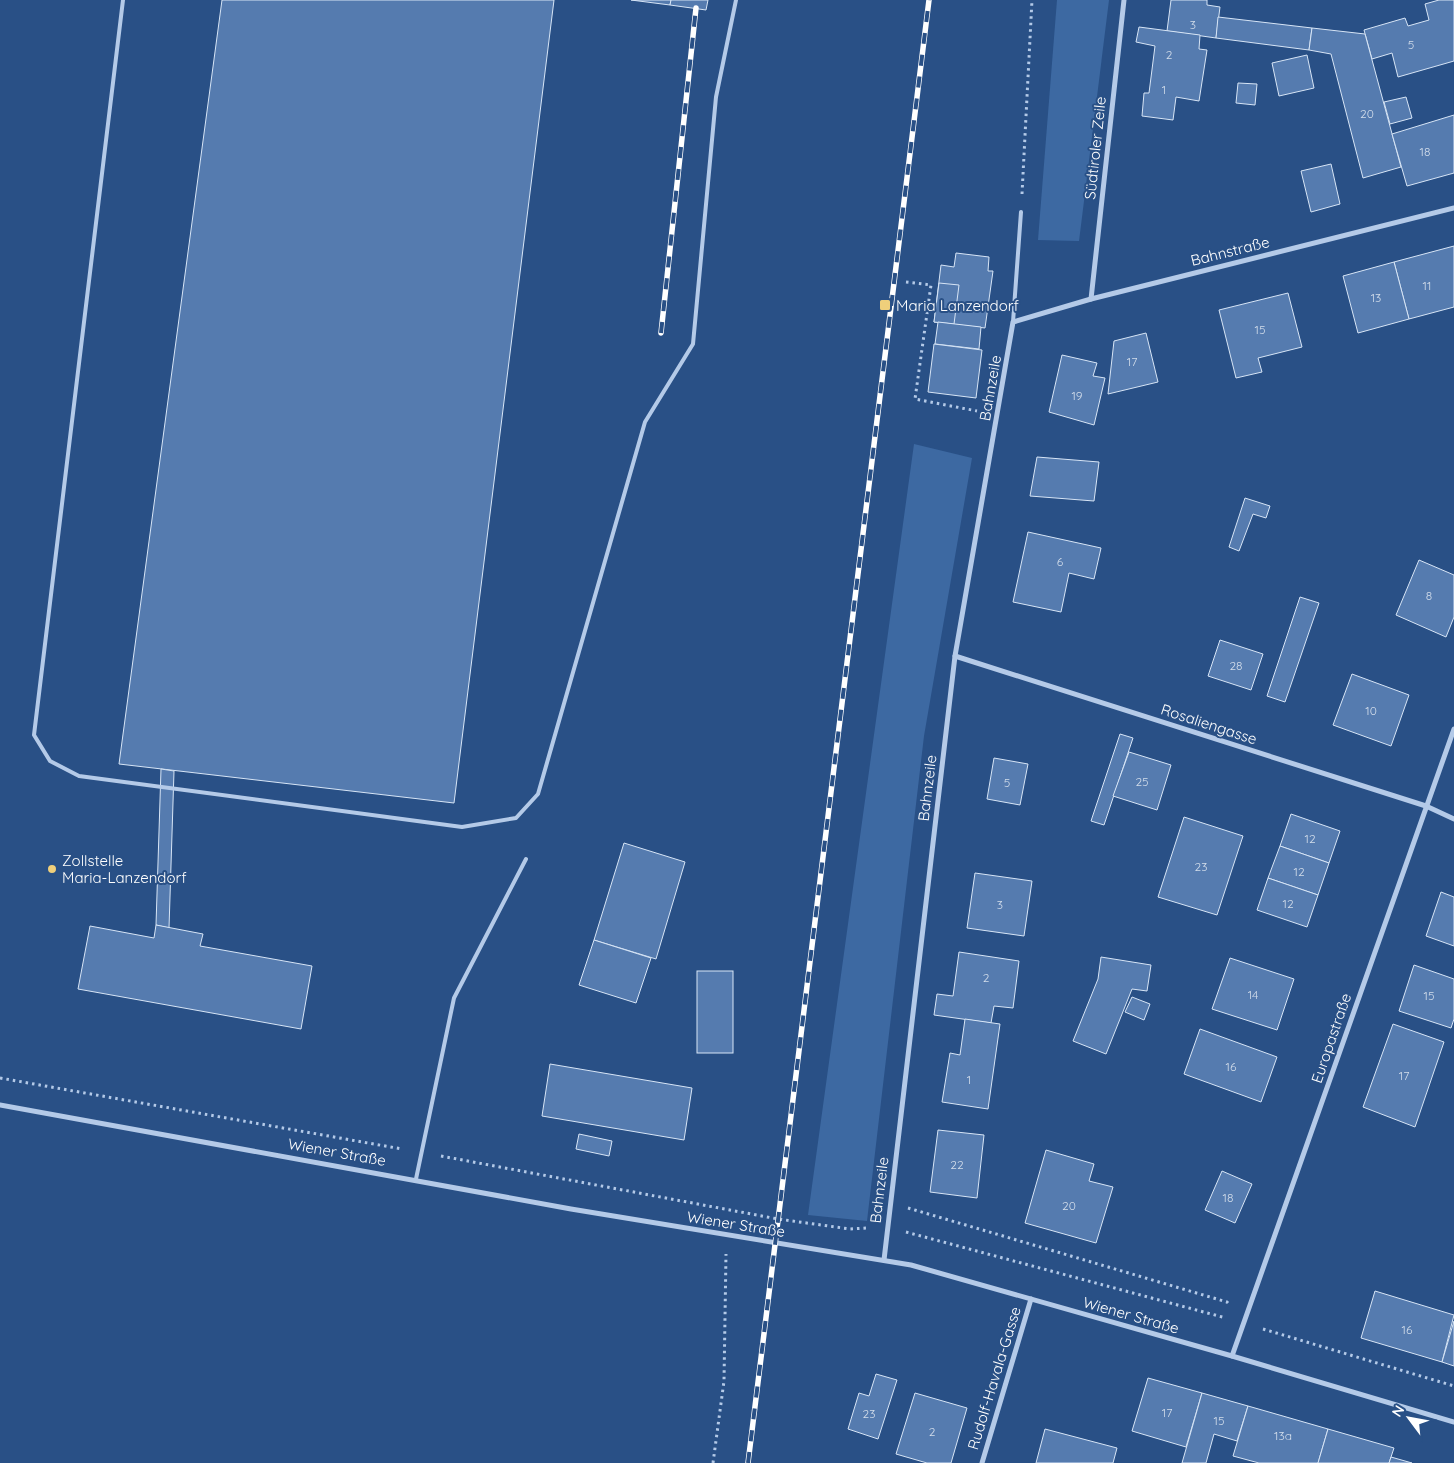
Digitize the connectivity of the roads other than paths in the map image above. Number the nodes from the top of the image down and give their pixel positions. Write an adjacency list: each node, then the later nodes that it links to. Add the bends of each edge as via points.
1 (122, 0): 2 (lane, via 34,734 50,761 79,776 462,827 516,818 538,794 646,422 693,344 716,97)
2 (736, 0)
3 (1124, 0): 6 (street, Südtiroler Zeile)
4 (1454, 208): 6 (street, Bahnstraße)
5 (1021, 212): 7 (lane)
6 (1091, 299): 7 (street, Bahnstraße)
7 (1014, 322): 8 (street, Bahnzeile)
8 (956, 656): 10 (street, Rosaliengasse); 15 (street, Bahnzeile)
9 (1454, 729): 10 (street, Europastraße)
10 (1426, 806): 11 (street, Rosaliengasse); 17 (street, Europastraße)
11 (1454, 820)
12 (526, 858): 14 (lane, via 454,998)
13 (0, 1105): 14 (street, Wiener Straße)
14 (416, 1179): 15 (street, Wiener Straße)
15 (884, 1260): 16 (street, Wiener Straße)
16 (1031, 1299): 17 (street, Wiener Straße); 19 (street, Rudolf-Havala-Gasse)
17 (1232, 1356): 18 (street, Wiener Straße)
18 (1454, 1422)
19 (982, 1463)

